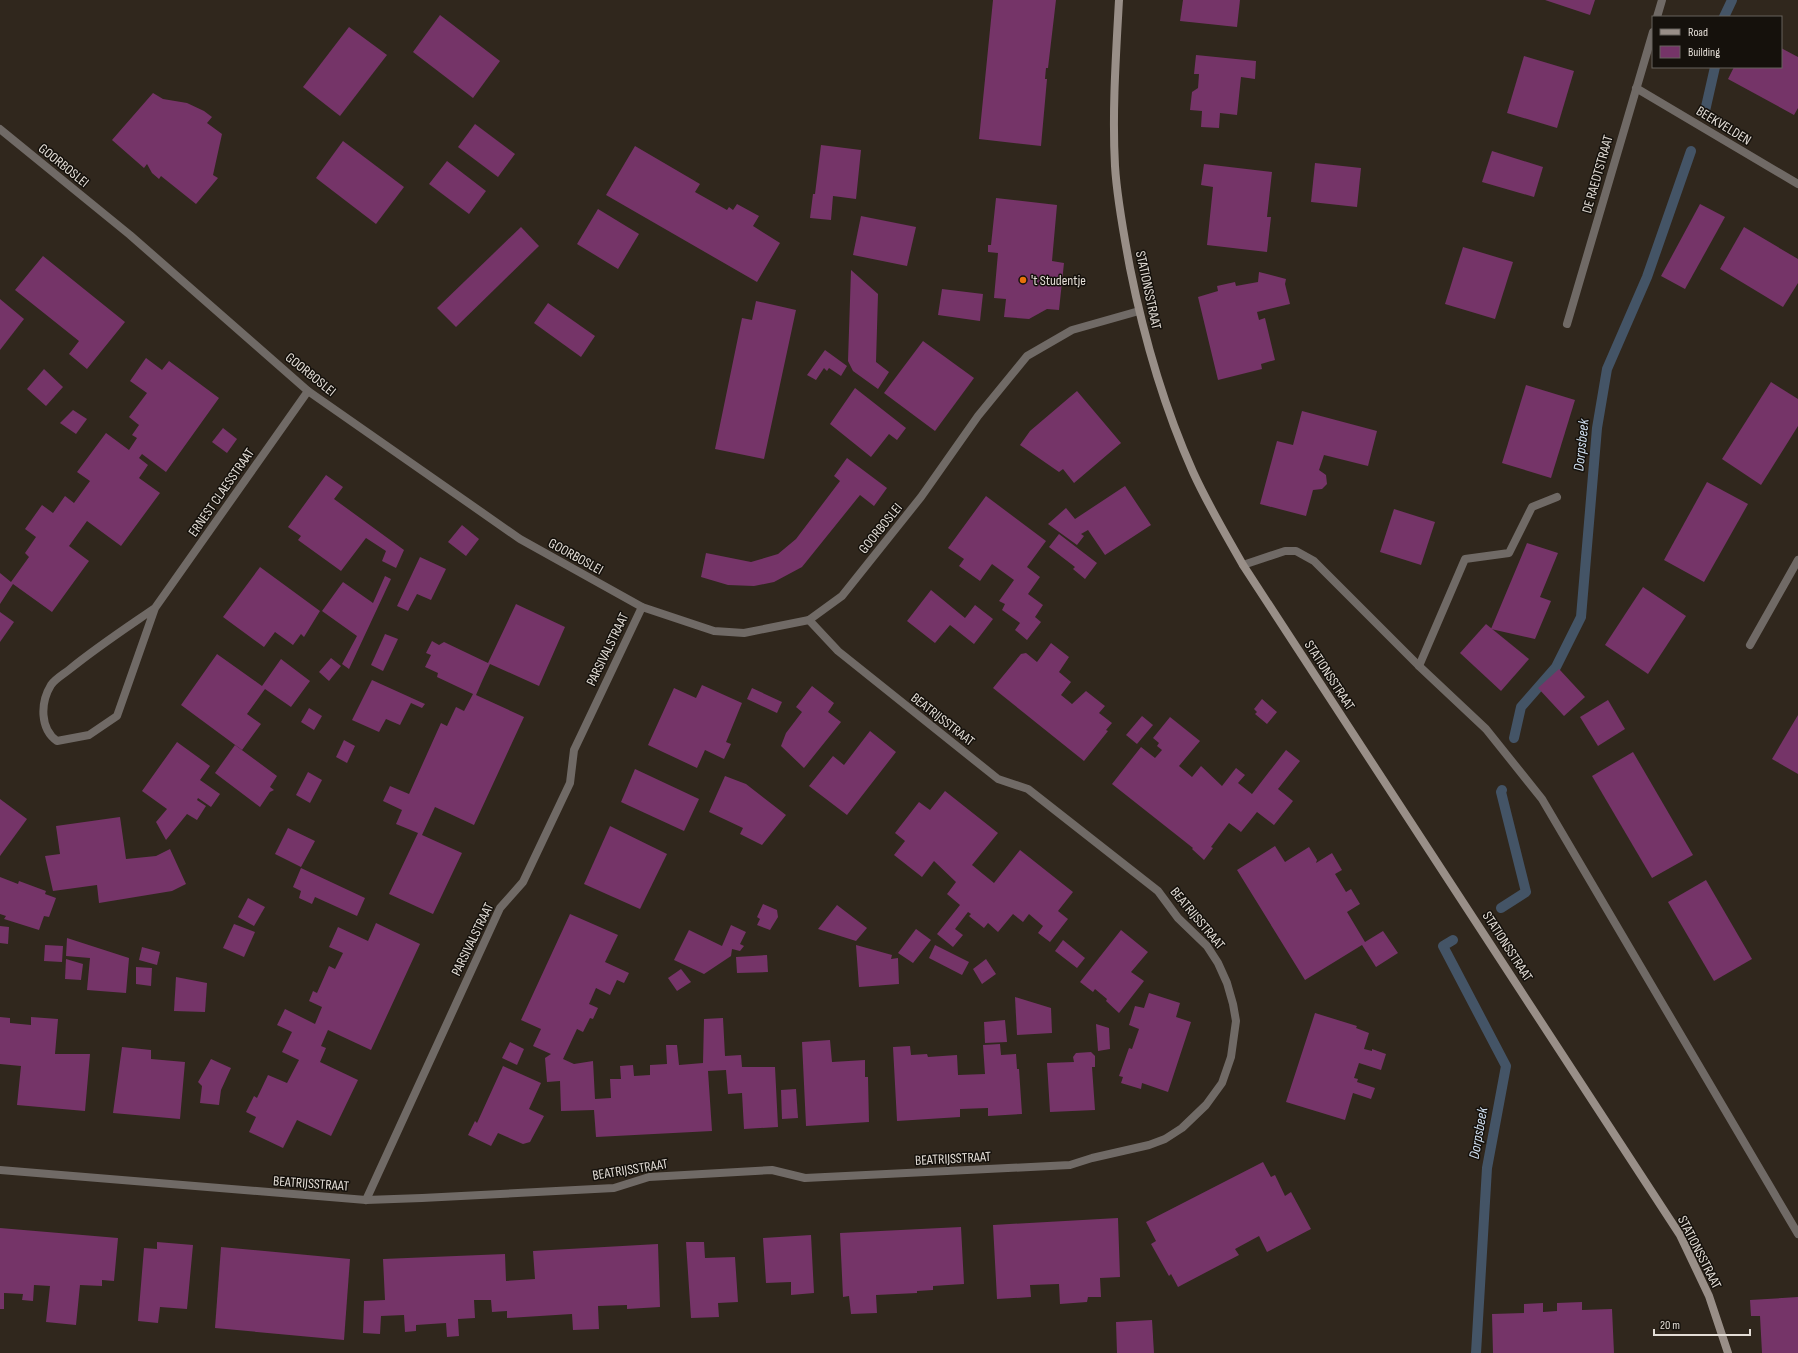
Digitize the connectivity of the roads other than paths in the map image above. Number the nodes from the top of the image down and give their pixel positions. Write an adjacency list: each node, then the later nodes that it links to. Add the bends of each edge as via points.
1 (1119, 0): 8 (street, STATIONSSTRAAT, via 1114,105 1115,168 1124,237)
2 (1662, 0): 3 (street)
3 (1657, 16)
4 (1652, 35): 5 (street, DE RAEDTSTRAAT)
5 (1636, 88): 7 (street, BEEKVELDEN); 9 (street, DE RAEDTSTRAAT)
6 (0, 129): 10 (street, GOORBOSLEI, via 130,235)
7 (1798, 184)
8 (1139, 311): 13 (street, STATIONSSTRAAT, via 1154,367 1193,472); 16 (street, GOORBOSLEI, via 1072,330 1027,356 978,416 921,497 842,596)
9 (1567, 324)
10 (308, 391): 14 (street, GOORBOSLEI, via 520,539); 15 (street, ERNEST CLAESSTRAAT)
11 (1557, 498): 18 (street, via 1532,507 1509,553 1465,559)
12 (1798, 560): 17 (street)
13 (1243, 566): 18 (street, via 1284,551 1296,551 1314,561); 22 (street, STATIONSSTRAAT, via 1680,1235 1709,1296)
14 (642, 606): 16 (street, GOORBOSLEI, via 714,631 744,633); 20 (street, PARSIVALSTRAAT, via 574,750 567,790 523,882 500,908)
15 (155, 608): 15 (street, ERNEST CLAESSTRAAT, via 95,648 51,685 44,705 43,722 49,736 57,741 89,735 117,716)
16 (809, 620): 20 (street, BEATRIJSSTRAAT, via 838,651 998,779 1028,789 1158,891 1178,918 1207,946 1227,983 1236,1021 1227,1070 1222,1083 1206,1105 1182,1128 1165,1139 1070,1165 805,1178 772,1170 649,1177 614,1188)
17 (1750, 645)
18 (1419, 666): 21 (street, via 1486,729 1542,799)
19 (0, 1170): 20 (street, BEATRIJSSTRAAT)
20 (366, 1200)
21 (1798, 1234)
22 (1728, 1353)

